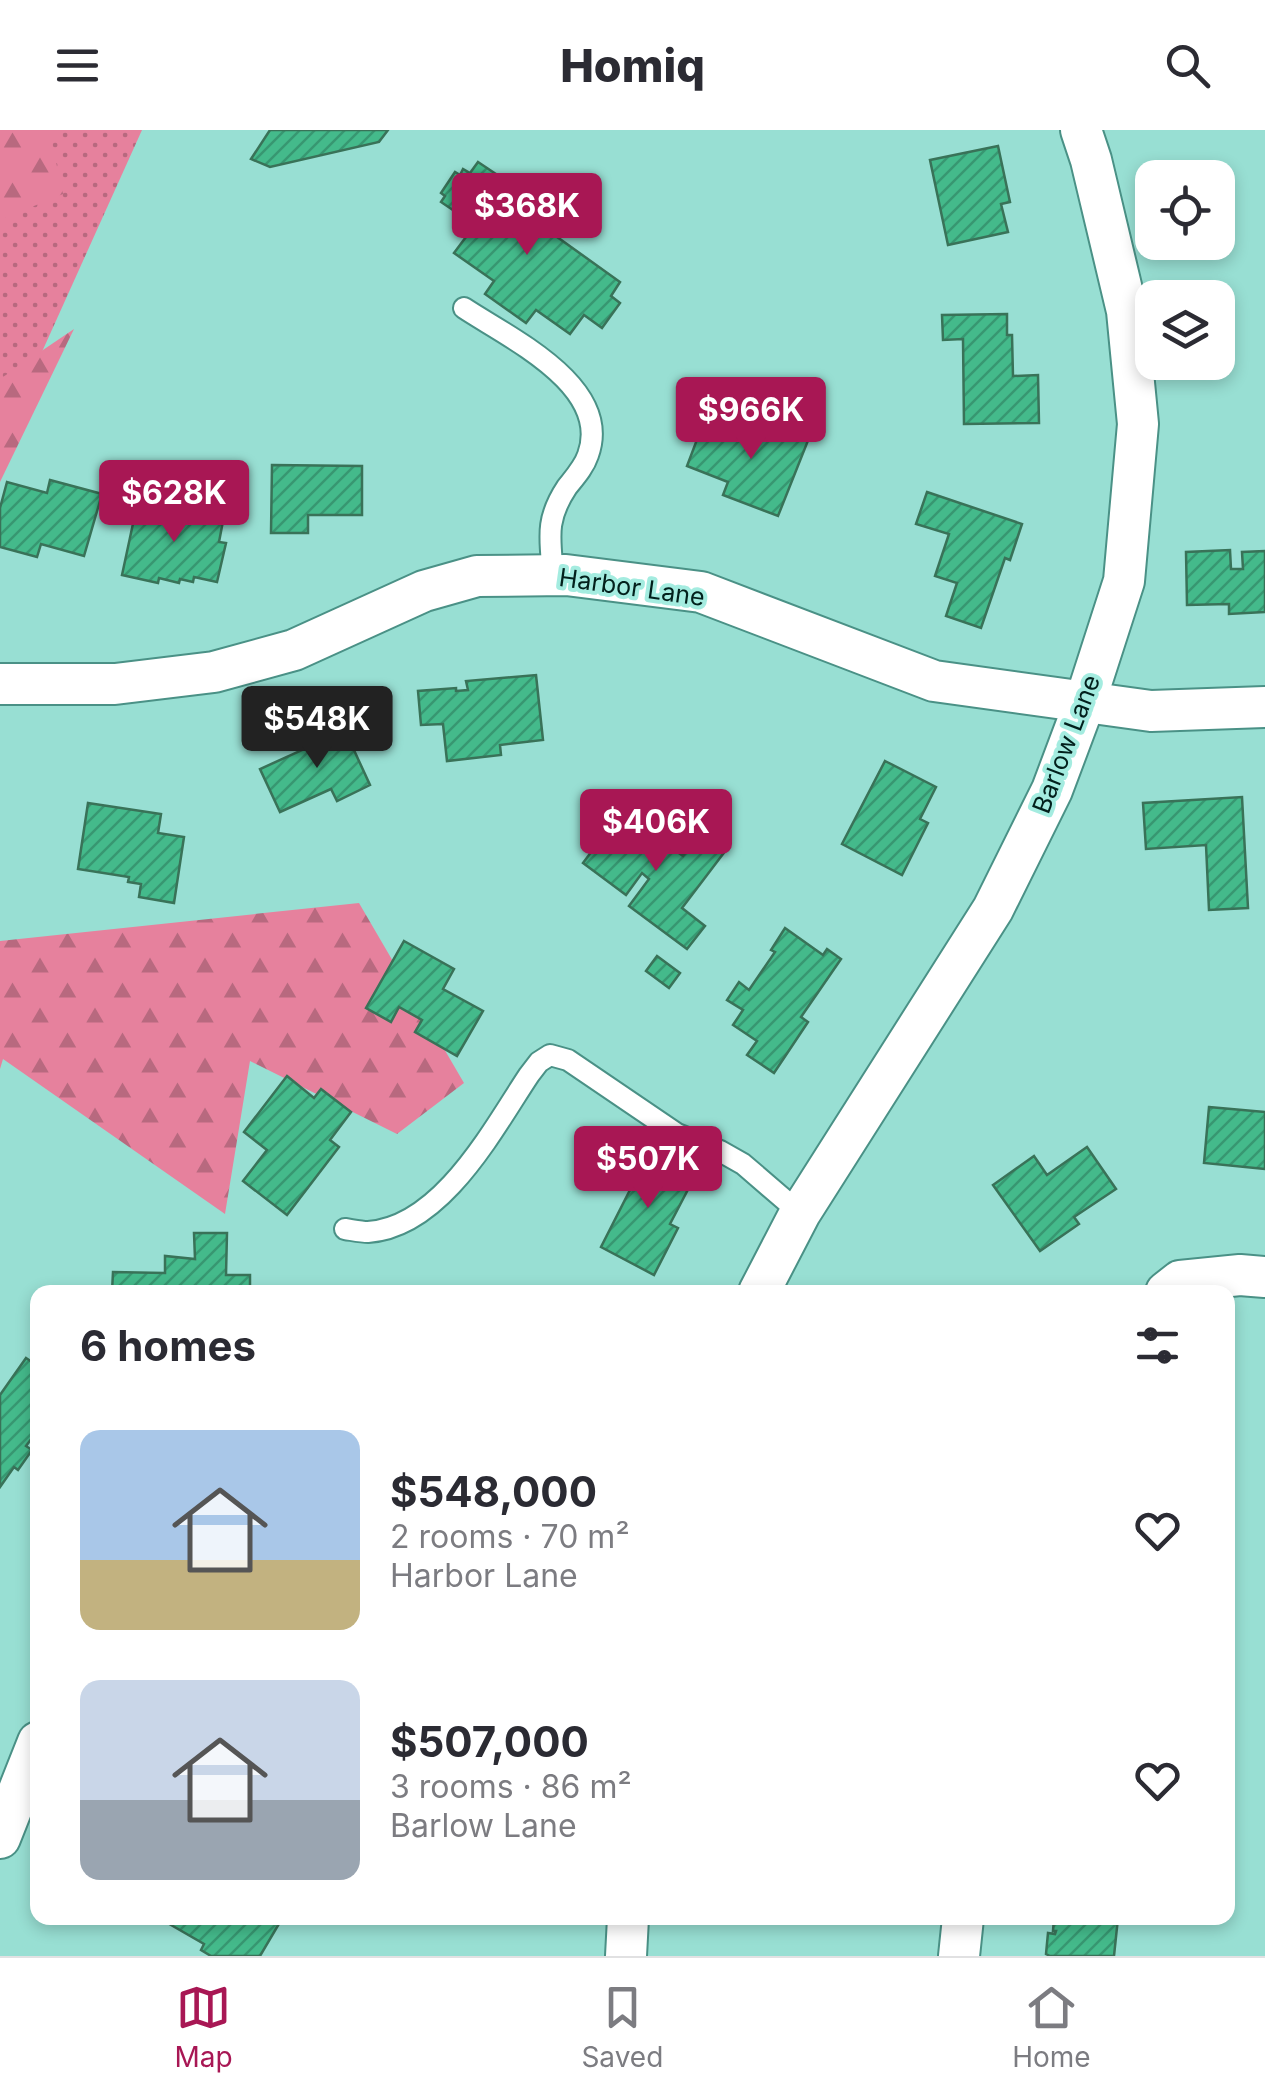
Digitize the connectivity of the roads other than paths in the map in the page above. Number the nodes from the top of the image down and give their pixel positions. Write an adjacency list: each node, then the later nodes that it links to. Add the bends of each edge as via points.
1 (1081, 130): 5 (street, Barlow Lane, via 1127,311 1138,424 1124,581)
2 (464, 308): 3 (lane, via 569,380 587,410 588,454 550,522)
3 (553, 576): 4 (street, Harbor Lane, via 477,576 437,587 294,650 214,672 115,684); 5 (street, Harbor Lane, via 702,592 934,681)
4 (0, 684)
5 (1085, 702): 6 (street, Harbor Lane, via 1151,711); 7 (street, Barlow Lane, via 1052,790 993,909)
6 (1265, 706)
7 (800, 1213): 8 (lane, via 743,1164 677,1134 568,1060 550,1055 442,1195 394,1225); 10 (street, Barlow Lane)
8 (345, 1229)
9 (1265, 1278): 11 (street)
10 (763, 1285)
11 (1176, 1285)
12 (30, 1762): 13 (street)
13 (0, 1838)
14 (628, 1925): 16 (street)
15 (963, 1925): 17 (street)
16 (626, 1956)
17 (959, 1956)

